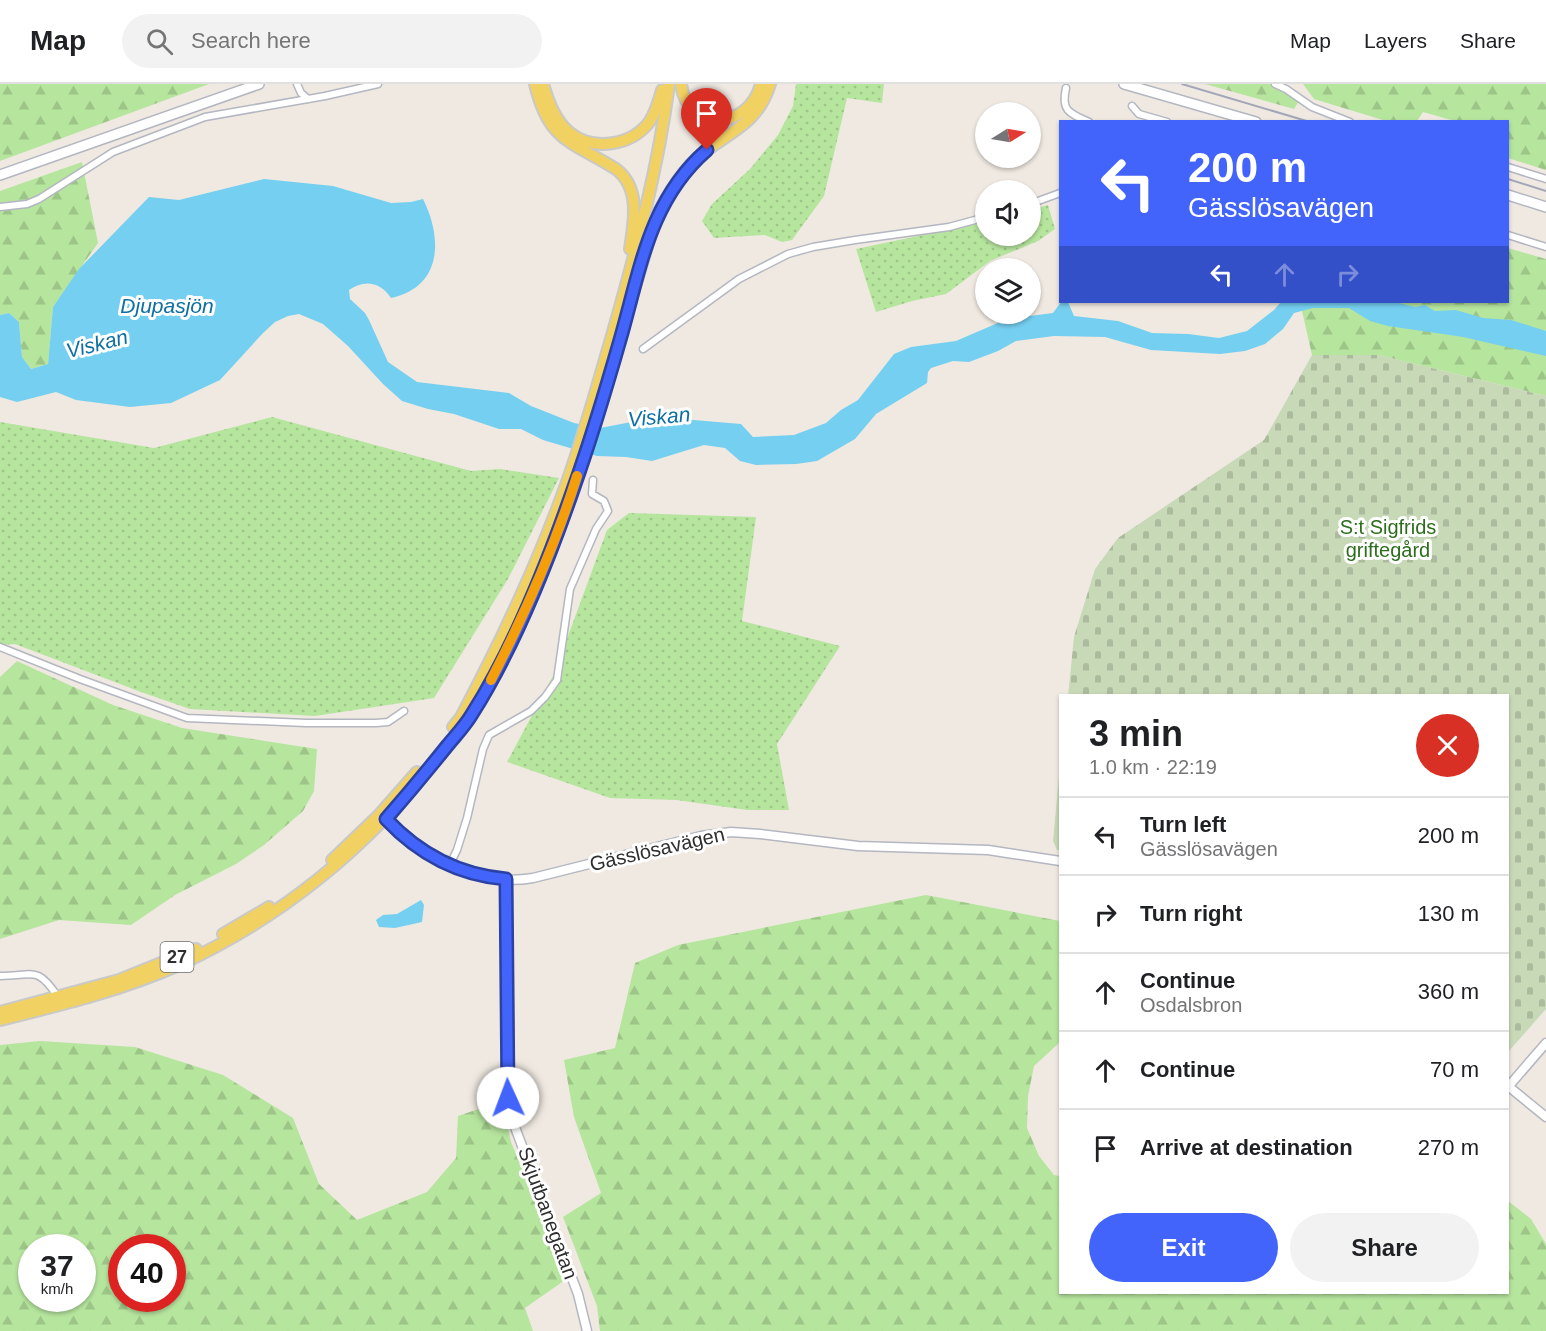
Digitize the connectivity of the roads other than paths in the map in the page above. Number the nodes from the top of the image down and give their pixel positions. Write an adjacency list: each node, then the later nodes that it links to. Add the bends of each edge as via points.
1 (259, 84): 23 (main road)
2 (297, 84): 16 (street)
3 (378, 84): 16 (street)
4 (535, 84): 33 (main road, via 543,111 557,132 623,174 631,188 635,211 627,266)
5 (543, 84): 6 (main road, via 555,115 570,133 588,142 608,144 626,140 644,127)
6 (664, 84)
7 (669, 84): 33 (main road, 27)
8 (675, 84): 33 (main road, 27, via 662,158)
9 (681, 84): 10 (main road, via 684,98 697,113 706,119 724,120 742,114 756,99)
10 (761, 84)
11 (770, 84): 33 (main road, via 761,107 750,120 696,159 667,196)
12 (1124, 84): 20 (main road)
13 (1275, 84): 14 (street)
14 (1286, 86): 21 (street, via 1312,107)
15 (1066, 88): 18 (street, via 1063,102 1067,110)
16 (308, 99): 28 (street, via 205,117 113,152 27,204)
17 (1132, 106): 19 (street, via 1139,114)
18 (1085, 120)
19 (1160, 120)
20 (1249, 120)
21 (1345, 120)
22 (1509, 167): 24 (street)
23 (0, 175)
24 (1546, 179)
25 (1059, 193): 27 (street)
26 (1509, 195): 29 (main road)
27 (1041, 200)
28 (0, 207)
29 (1546, 207)
30 (975, 220): 34 (street, via 788,254 739,279)
31 (1509, 235): 32 (street)
32 (1546, 247)
33 (632, 282): 38 (main road, 27, via 570,486 500,645 461,717)
34 (644, 349)
35 (593, 480): 40 (street, via 592,494 604,501 608,511 570,589 557,680 531,711 489,735 467,818)
36 (0, 647): 37 (street, via 187,718 376,723 388,722)
37 (404, 711)
38 (383, 816): 40 (street, Gässlösavägen, via 427,855); 43 (main road, 27, via 309,881 260,913 195,949 119,980); 45 (main road, 27, via 346,857 293,899 206,951 112,990)
39 (1059, 861): 41 (street, Gässlösavägen, via 957,847 858,846 731,832 533,878)
40 (449, 866): 41 (street, Gässlösavägen, via 488,878)
41 (506, 879): 50 (street, Skjutbanegatan, via 508,1098 513,1122 578,1294)
42 (0, 976): 43 (street, via 40,976 50,983)
43 (58, 997): 44 (main road, 27)
44 (0, 1012)
45 (0, 1020)
46 (1546, 1043): 47 (street)
47 (1509, 1086)
48 (1509, 1088): 49 (street)
49 (1546, 1117)
50 (587, 1331)

